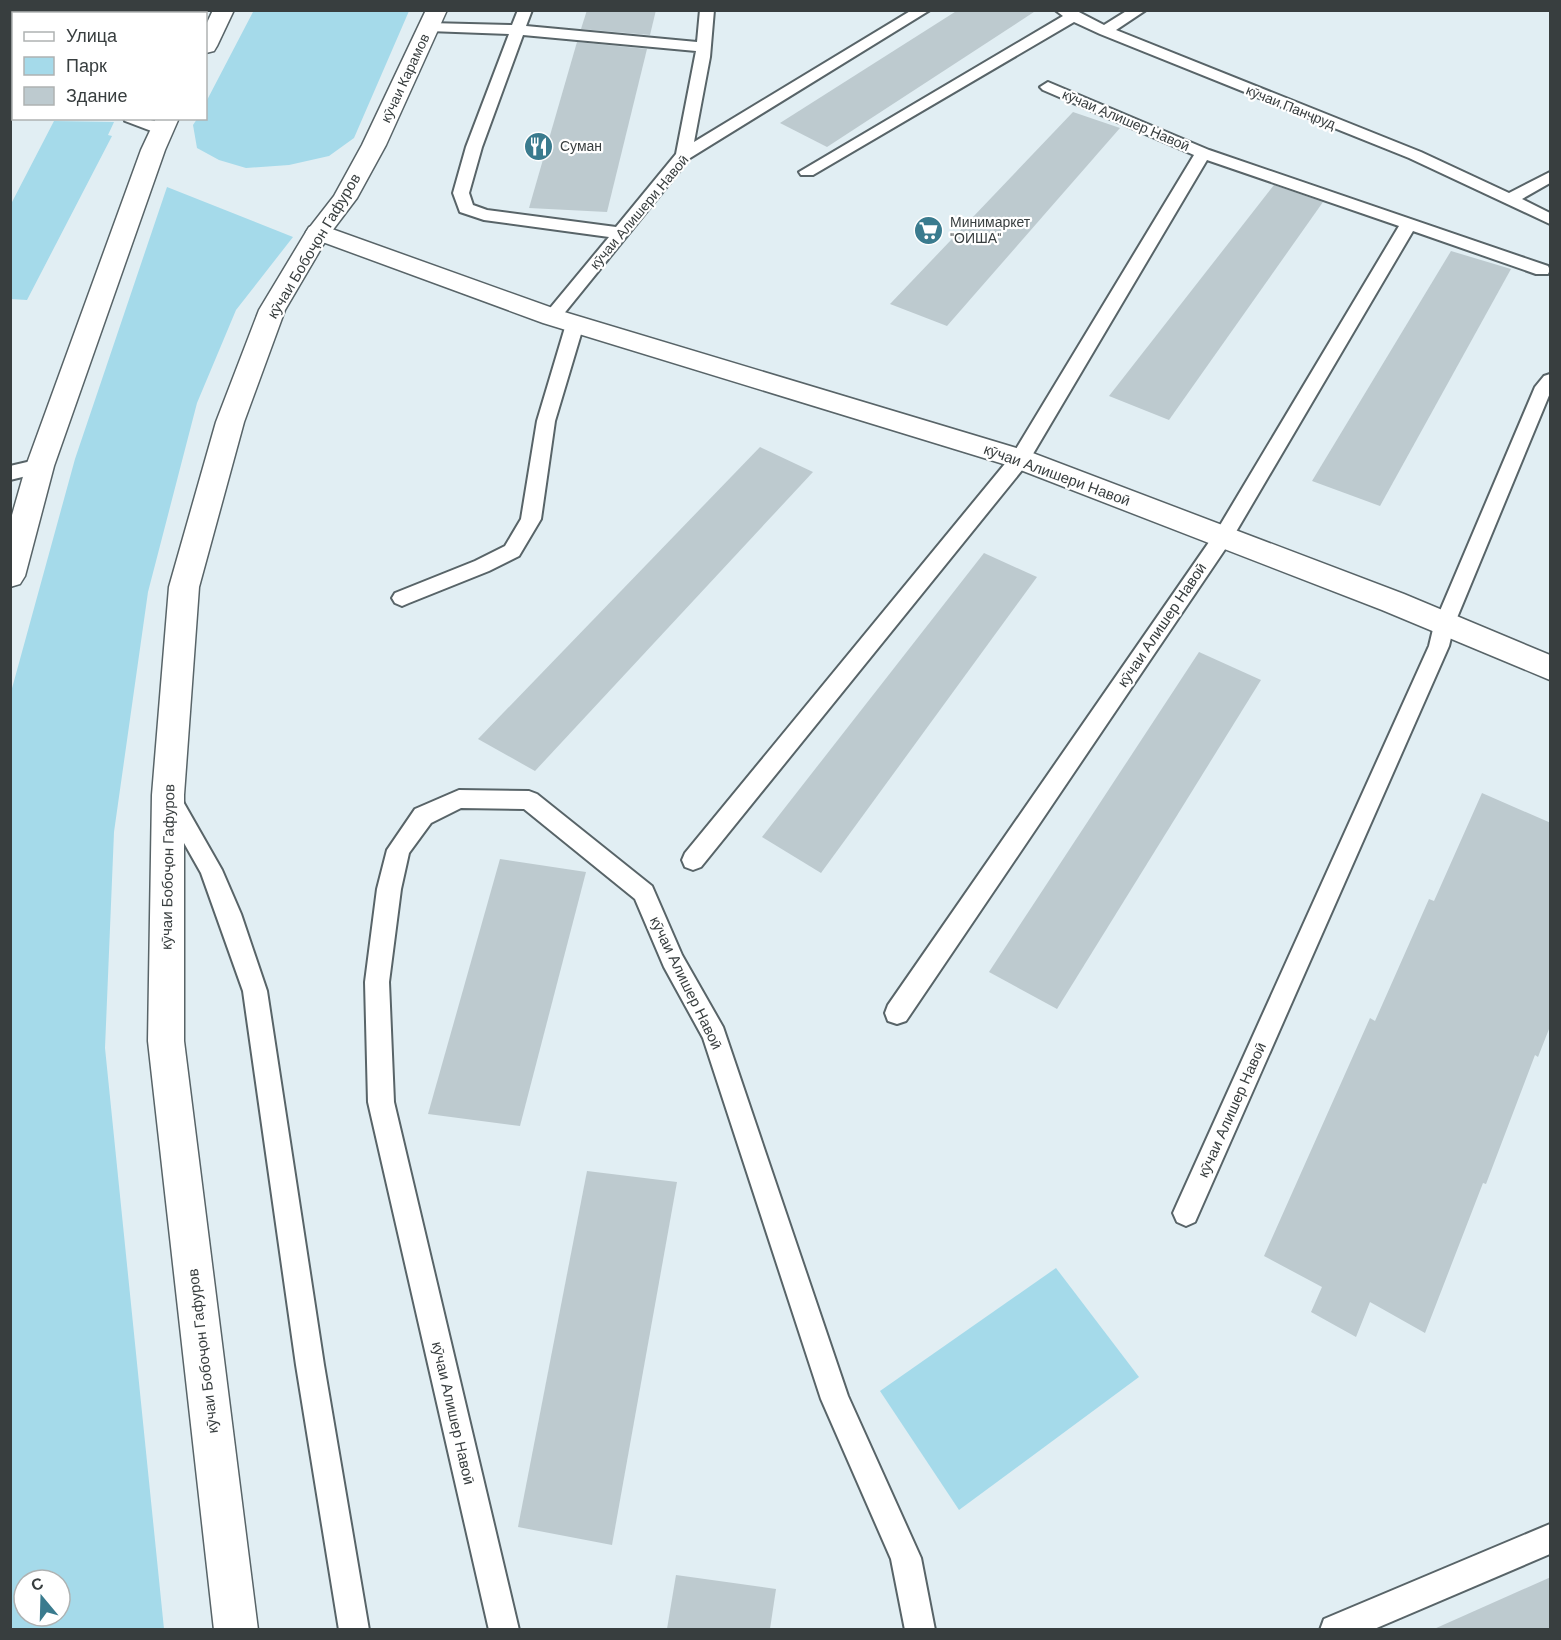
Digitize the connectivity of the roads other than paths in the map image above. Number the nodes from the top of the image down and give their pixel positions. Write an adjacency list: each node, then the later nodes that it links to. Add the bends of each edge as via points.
1 (224, 10): 10 (main road)
2 (525, 10): 8 (lane)
3 (707, 10): 11 (lane)
4 (923, 10): 17 (lane, кӯчаи Алишери Навоӣ)
5 (1138, 10): 9 (lane)
6 (1067, 14): 9 (lane, кӯчаи Панҷруд); 18 (lane)
7 (433, 19): 8 (lane); 15 (main road, кӯчаи Карамов)
8 (518, 30): 11 (lane); 24 (lane, via 474,147 461,193 466,208 484,215)
9 (1105, 32): 20 (lane, кӯчаи Панҷруд, via 1415,155)
10 (207, 44)
11 (704, 47): 17 (lane)
12 (1048, 87): 16 (lane, кӯчаи Алишер Навоӣ)
13 (142, 120): 14 (lane)
14 (165, 124): 29 (main road)
15 (374, 145): 23 (main road, кӯчаи Бобоҷон Гафуров, via 345,198)
16 (1203, 153): 22 (lane, кӯчаи Алишер Навоӣ); 28 (lane, кӯчаи Алишер Навоӣ)
17 (684, 154): 24 (lane, кӯчаи Алишери Навоӣ)
18 (807, 172)
19 (1551, 177): 20 (lane)
20 (1509, 200): 21 (lane, кӯчаи Панҷруд)
21 (1551, 219)
22 (1408, 225): 25 (lane, кӯчаи Алишер Навоӣ); 31 (lane, кӯчаи Алишер Навоӣ)
23 (318, 232): 26 (main road, кӯчаи Алишери Навоӣ); 36 (main road, кӯчаи Бобоҷон Гафуров, via 272,310 237,402 184,587)
24 (620, 233): 26 (lane, кӯчаи Алишери Навоӣ)
25 (1542, 270)
26 (563, 321): 28 (main road, кӯчаи Алишери Навоӣ); 33 (lane, via 531,519 513,551)
27 (1551, 380): 34 (lane, кӯчаи Алишер Навоӣ, via 1544,387)
28 (1020, 459): 31 (main road, кӯчаи Алишери Навоӣ); 37 (lane, кӯчаи Алишер Навоӣ)
29 (40, 466): 30 (lane); 32 (main road)
30 (10, 472)
31 (1223, 537): 34 (main road, кӯчаи Алишери Навоӣ); 38 (lane, кӯчаи Алишер Навоӣ)
32 (10, 576)
33 (402, 598)
34 (1444, 625): 35 (main road, кӯчаи Алишери Навоӣ); 39 (lane, кӯчаи Алишер Навоӣ, via 1439,646)
35 (1551, 668)
36 (168, 795): 41 (main road, кӯчаи Бобоҷон Гафуров, via 166,1041); 42 (lane, via 211,870 255,991 303,1320)
37 (693, 860)
38 (897, 1013)
39 (1186, 1213)
40 (1551, 1539): 45 (lane)
41 (236, 1629)
42 (354, 1629)
43 (504, 1629): 44 (lane, кӯчаи Алишер Навоӣ, via 381,1102 377,982 398,850 423,816 459,799 529,800 644,893 672,960 714,1035 835,1399 906,1558)
44 (920, 1629)
45 (1335, 1629)

